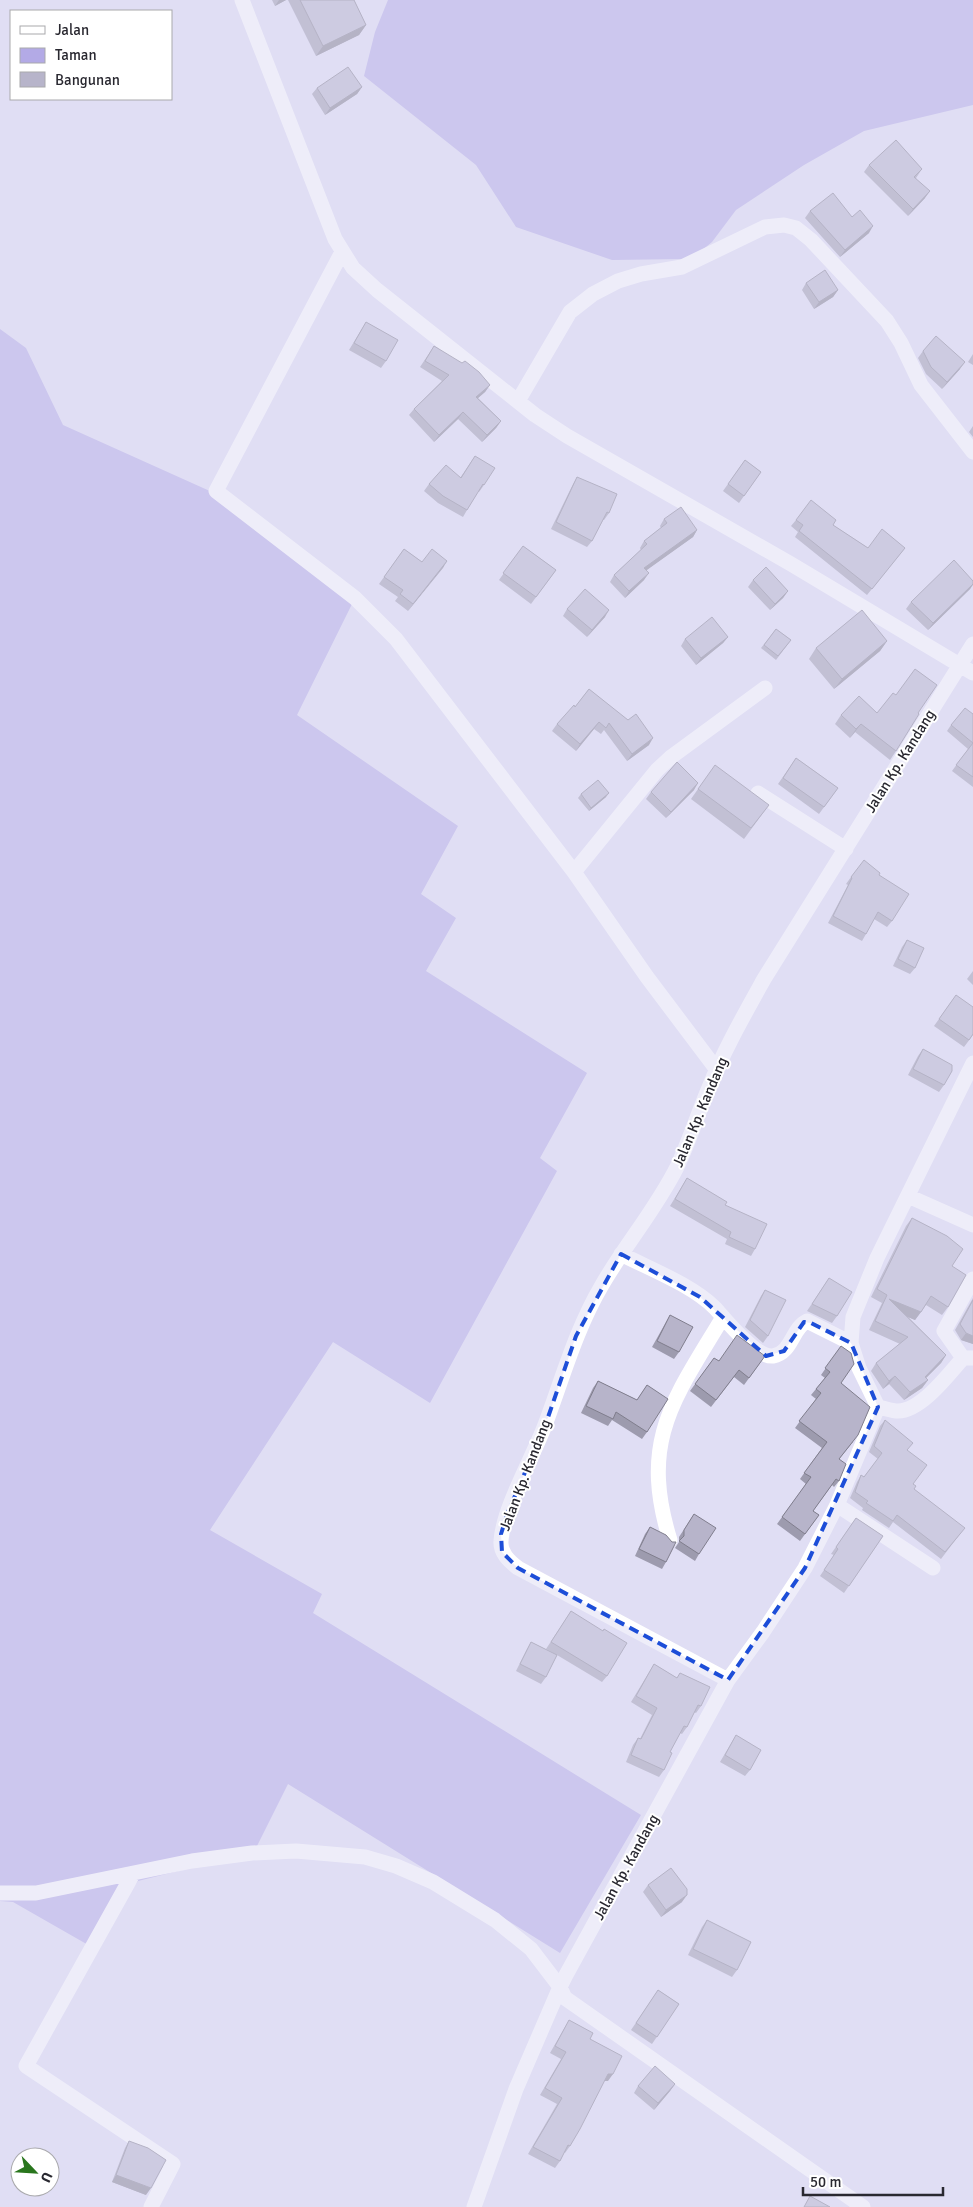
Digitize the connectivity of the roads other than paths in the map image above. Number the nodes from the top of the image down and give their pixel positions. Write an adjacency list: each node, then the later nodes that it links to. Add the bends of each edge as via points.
1 (242, 0): 2 (street)
2 (342, 252): 3 (street, via 353,268 377,290); 11 (street, via 216,491 334,581 396,639)
3 (518, 401): 4 (street, via 570,312 593,294 641,274 682,267 764,227 784,225 796,228 811,240 887,321 921,385); 6 (street, via 600,456)
4 (973, 452)
5 (973, 644): 6 (street, Jalan Kp. Kandang)
6 (960, 664): 7 (street); 10 (street, Jalan Kp. Kandang)
7 (973, 673)
8 (765, 688): 11 (street, via 657,770)
9 (758, 793): 10 (street)
10 (846, 849): 13 (street, Jalan Kp. Kandang, via 764,979)
11 (574, 872): 13 (street)
12 (973, 1063): 14 (street)
13 (717, 1070): 16 (street, Jalan Kp. Kandang, via 673,1174)
14 (908, 1196): 15 (street); 19 (street, via 856,1306 850,1329)
15 (973, 1225)
16 (621, 1254): 18 (street, via 684,1287 713,1306); 25 (street, Jalan Kp. Kandang, via 576,1336 545,1426 504,1524 500,1543 502,1552 518,1568)
17 (973, 1279): 20 (street, via 944,1331)
18 (723, 1317): 19 (street, via 766,1356 784,1351 807,1321); 23 (street, via 672,1404 662,1433 658,1478 662,1516)
19 (851, 1343): 21 (street)
20 (968, 1358): 21 (street, via 920,1402 898,1411)
21 (878, 1407): 22 (street)
22 (837, 1505): 24 (street); 25 (street, via 805,1568)
23 (670, 1540)
24 (933, 1568)
25 (728, 1680): 28 (street, Jalan Kp. Kandang)
26 (133, 1874): 27 (street, via 36,1893); 28 (street, via 252,1853 296,1851 365,1857 433,1882 495,1920 531,1950); 29 (street, via 26,2066 173,2164)
27 (0, 1893)
28 (560, 1987): 30 (street, Jalan Kp. Kandang, via 516,2089); 31 (street, via 565,1998 575,2006)
29 (150, 2207)
30 (474, 2207)
31 (863, 2207)

